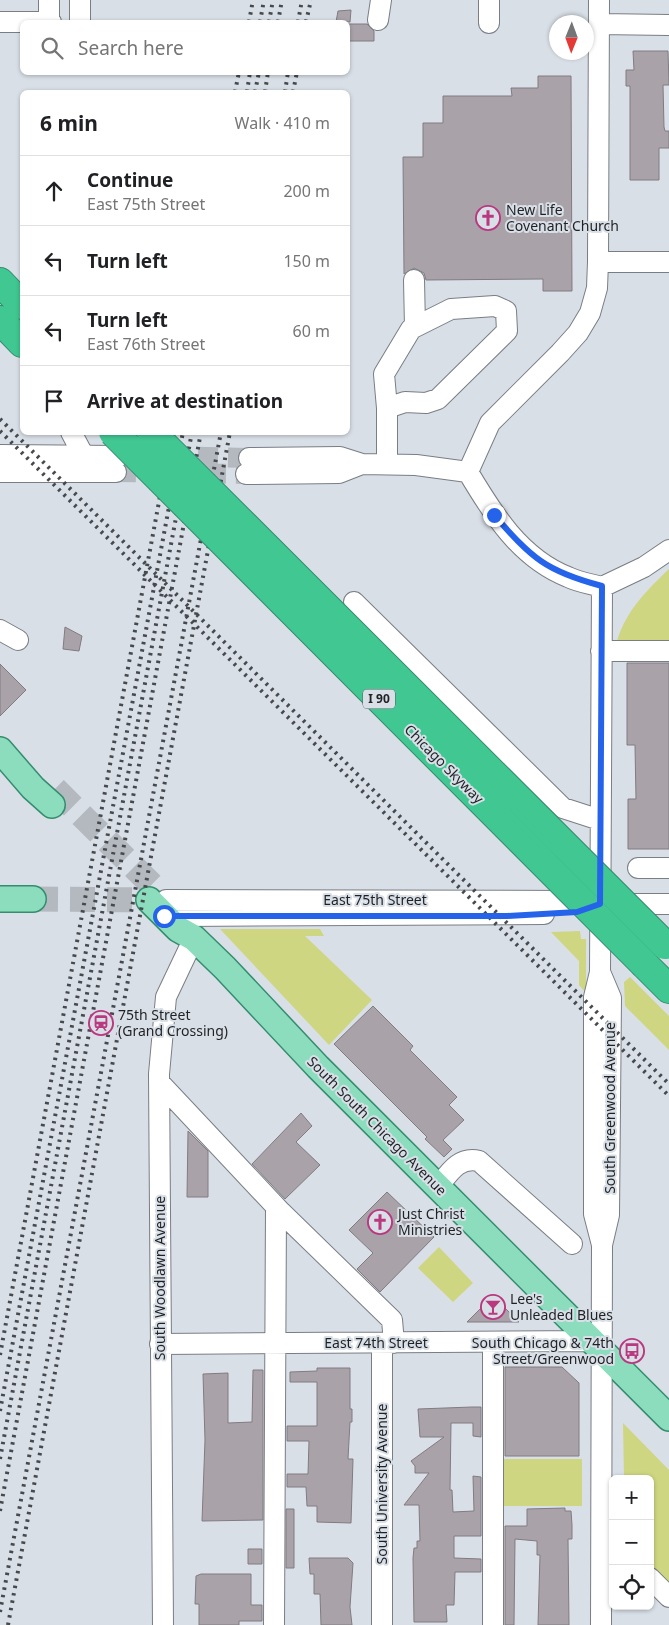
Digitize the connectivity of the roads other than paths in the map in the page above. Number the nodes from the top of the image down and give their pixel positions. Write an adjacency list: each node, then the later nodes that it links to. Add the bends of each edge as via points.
1 (49, 0): 6 (street)
2 (80, 0): 7 (street)
3 (381, 0): 8 (street)
4 (489, 0): 11 (street)
5 (600, 0): 12 (street)
6 (50, 20)
7 (80, 20)
8 (378, 20)
9 (0, 22): 10 (street)
10 (20, 22)
11 (489, 23)
12 (600, 24): 13 (street); 14 (street)
13 (669, 25)
14 (598, 262): 15 (street); 33 (street, via 597,288 590,313 578,333 490,423)
15 (669, 262)
16 (414, 280): 21 (street)
17 (0, 282): 19 (highway)
18 (0, 294): 22 (street)
19 (20, 302)
20 (0, 320): 23 (highway)
21 (415, 327): 24 (street, via 384,374); 24 (street, via 451,309 495,306 506,311 508,319 507,331 438,399 426,403 404,402)
22 (20, 334)
23 (20, 341)
24 (388, 408): 30 (street)
25 (72, 435): 29 (street)
26 (154, 435): 52 (highway, Chicago Skyway / I 90, bridge)
27 (116, 453): 29 (street); 53 (highway, Chicago Skyway / I 90, bridge)
28 (0, 455): 29 (street)
29 (87, 464): 32 (street)
30 (387, 464): 31 (street, via 362,464 339,473); 33 (street)
31 (247, 466)
32 (0, 472)
33 (468, 472): 35 (street, via 494,515 535,558 568,578)
34 (669, 550): 35 (street, via 644,567)
35 (602, 586): 39 (street, South Greenwood Avenue)
36 (354, 602): 43 (street, via 563,808)
37 (0, 630): 38 (street)
38 (18, 640)
39 (601, 651): 40 (street); 43 (street, South Greenwood Avenue)
40 (669, 652)
41 (5, 755): 42 (main road, via 43,778)
42 (53, 797)
43 (600, 820): 47 (street, South Greenwood Avenue)
44 (638, 868): 45 (street)
45 (669, 868)
46 (0, 899): 50 (main road, via 32,906)
47 (600, 904): 48 (street, East 75th Street); 49 (street, East 75th Street, via 577,912 507,916); 62 (street, South Greenwood Avenue, via 600,972 594,997 594,1214 602,1245)
48 (669, 904)
49 (160, 905): 51 (main road, South South Chicago Avenue, via 187,921)
50 (0, 912)
51 (194, 938): 54 (street, South Woodlawn Avenue, via 166,998); 55 (main road, South South Chicago Avenue)
52 (667, 946)
53 (669, 989)
54 (159, 1082): 56 (street, South University Avenue); 61 (street, South Woodlawn Avenue)
55 (438, 1187): 57 (street, via 458,1163 472,1159 479,1161); 62 (main road, South South Chicago Avenue)
56 (276, 1207): 59 (street); 60 (street, South University Avenue, via 392,1320)
57 (572, 1244)
58 (493, 1342): 60 (street, East 74th Street); 62 (street, East 74th Street); 70 (street)
59 (274, 1343): 60 (street, East 74th Street); 61 (street, East 74th Street); 68 (street)
60 (388, 1343): 69 (street, South University Avenue)
61 (160, 1344): 67 (street, South Woodlawn Avenue)
62 (596, 1346): 63 (main road, South South Chicago Avenue); 64 (street, South Greenwood Avenue)
63 (669, 1418)
64 (607, 1534): 71 (street, South Greenwood Avenue)
65 (654, 1582): 66 (street)
66 (669, 1597)
67 (163, 1625)
68 (274, 1625)
69 (382, 1625)
70 (493, 1625)
71 (602, 1625)

